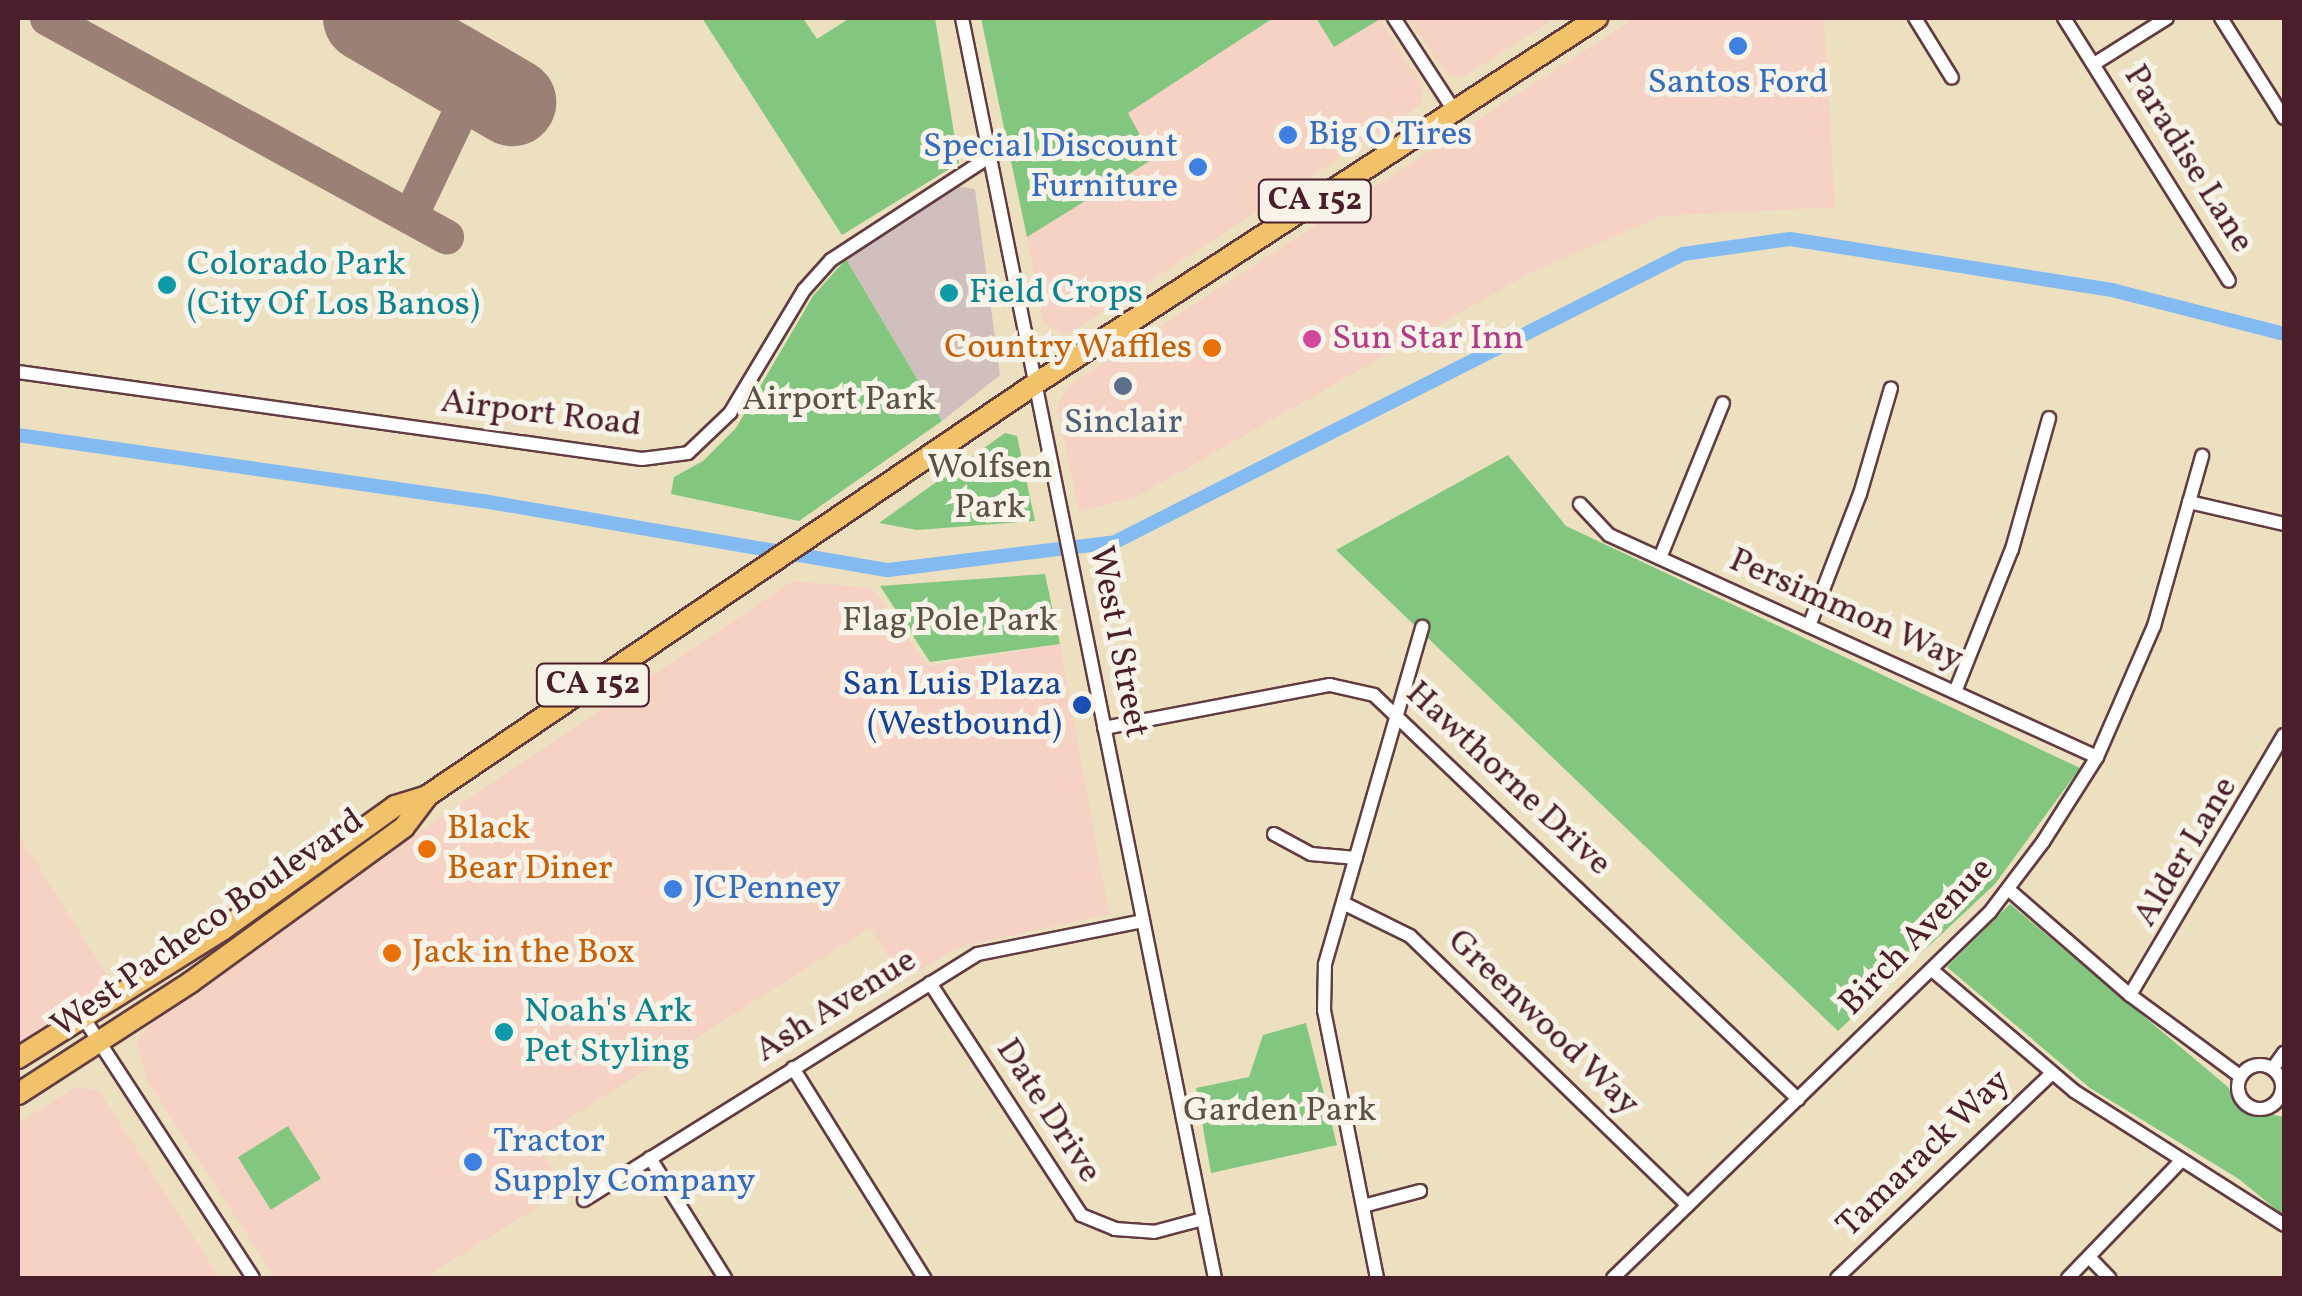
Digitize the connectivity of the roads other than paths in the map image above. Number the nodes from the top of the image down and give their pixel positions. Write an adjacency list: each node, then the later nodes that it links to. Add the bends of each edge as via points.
1 (962, 18): 12 (street, West I Street)
2 (1394, 18): 10 (street)
3 (1597, 18): 10 (highway, West Pacheco Boulevard / CA 152)
4 (1916, 18): 9 (street)
5 (2064, 18): 8 (street, Paradise Lane)
6 (2167, 18): 8 (street)
7 (2220, 18): 11 (street)
8 (2094, 64): 13 (street, Paradise Lane)
9 (1952, 78)
10 (1453, 109): 15 (highway, West Pacheco Boulevard / CA 152)
11 (2284, 118)
12 (989, 157): 14 (street, Airport Road, via 830,260 804,290 730,414 688,454 642,459); 15 (street, West I Street)
13 (2229, 282)
14 (18, 372)
15 (1034, 384): 28 (street, West I Street); 31 (highway, West Pacheco Boulevard / CA 152)
16 (1891, 388): 24 (street, via 1860,494)
17 (1723, 403): 23 (street)
18 (2049, 418): 26 (street, via 2012,549)
19 (2202, 456): 20 (street, Birch Avenue)
20 (2189, 502): 22 (street); 30 (street, Birch Avenue, via 2154,626)
21 (1580, 504): 23 (street, Persimmon Way, via 1609,535)
22 (2284, 524)
23 (1660, 558): 24 (street, Persimmon Way)
24 (1809, 626): 26 (street, Persimmon Way)
25 (1422, 627): 27 (street)
26 (1955, 692): 30 (street, Persimmon Way)
27 (1398, 712): 28 (street, Hawthorne Drive, via 1374,695 1330,685); 33 (street); 50 (street, Hawthorne Drive)
28 (1104, 728): 36 (street, West I Street)
29 (2284, 735): 39 (street, Alder Lane, via 2158,958)
30 (2096, 756): 34 (street, Birch Avenue)
31 (427, 796): 40 (highway, West Pacheco Boulevard / CA 152, via 395,806 222,930); 41 (highway, West Pacheco Boulevard / CA 152, via 404,827)
32 (1274, 834): 33 (street, via 1311,854)
33 (1356, 858): 35 (street)
34 (2008, 889): 37 (street, Birch Avenue); 39 (street)
35 (1343, 903): 55 (street, Greenwood Way, via 1410,936); 56 (street, via 1325,964 1324,1010)
36 (1143, 921): 38 (street, Ash Avenue, via 978,954); 57 (street, West I Street)
37 (1932, 970): 46 (street); 50 (street, Birch Avenue)
38 (930, 982): 44 (street, Ash Avenue); 57 (street, Date Drive, via 1081,1215 1115,1229 1154,1232)
39 (2130, 995): 47 (street)
40 (83, 1018): 41 (street); 43 (highway, West Pacheco Boulevard / CA 152)
41 (99, 1041): 48 (highway, West Pacheco Boulevard / CA 152); 60 (street)
42 (2284, 1053): 45 (street)
43 (18, 1058)
44 (793, 1068): 51 (street, Ash Avenue); 62 (street)
45 (2273, 1068): 47 (street, via 2258,1064); 49 (street)
46 (2052, 1074): 52 (street); 66 (street, Tamarack Way)
47 (2240, 1076): 49 (street, via 2245,1104 2268,1108)
48 (18, 1094)
49 (2282, 1098)
50 (1798, 1099): 55 (street, Birch Avenue)
51 (650, 1158): 54 (street, Ash Avenue); 61 (street)
52 (2181, 1161): 58 (street); 59 (street)
53 (1420, 1192): 56 (street)
54 (584, 1200)
55 (1688, 1205): 65 (street, Birch Avenue)
56 (1362, 1206): 64 (street)
57 (1203, 1219): 63 (street, West I Street)
58 (2284, 1225)
59 (2090, 1258): 67 (street); 68 (street)
60 (252, 1278)
61 (725, 1278)
62 (924, 1278)
63 (1215, 1278)
64 (1376, 1278)
65 (1613, 1278)
66 (1838, 1278)
67 (2068, 1278)
68 (2109, 1278)

